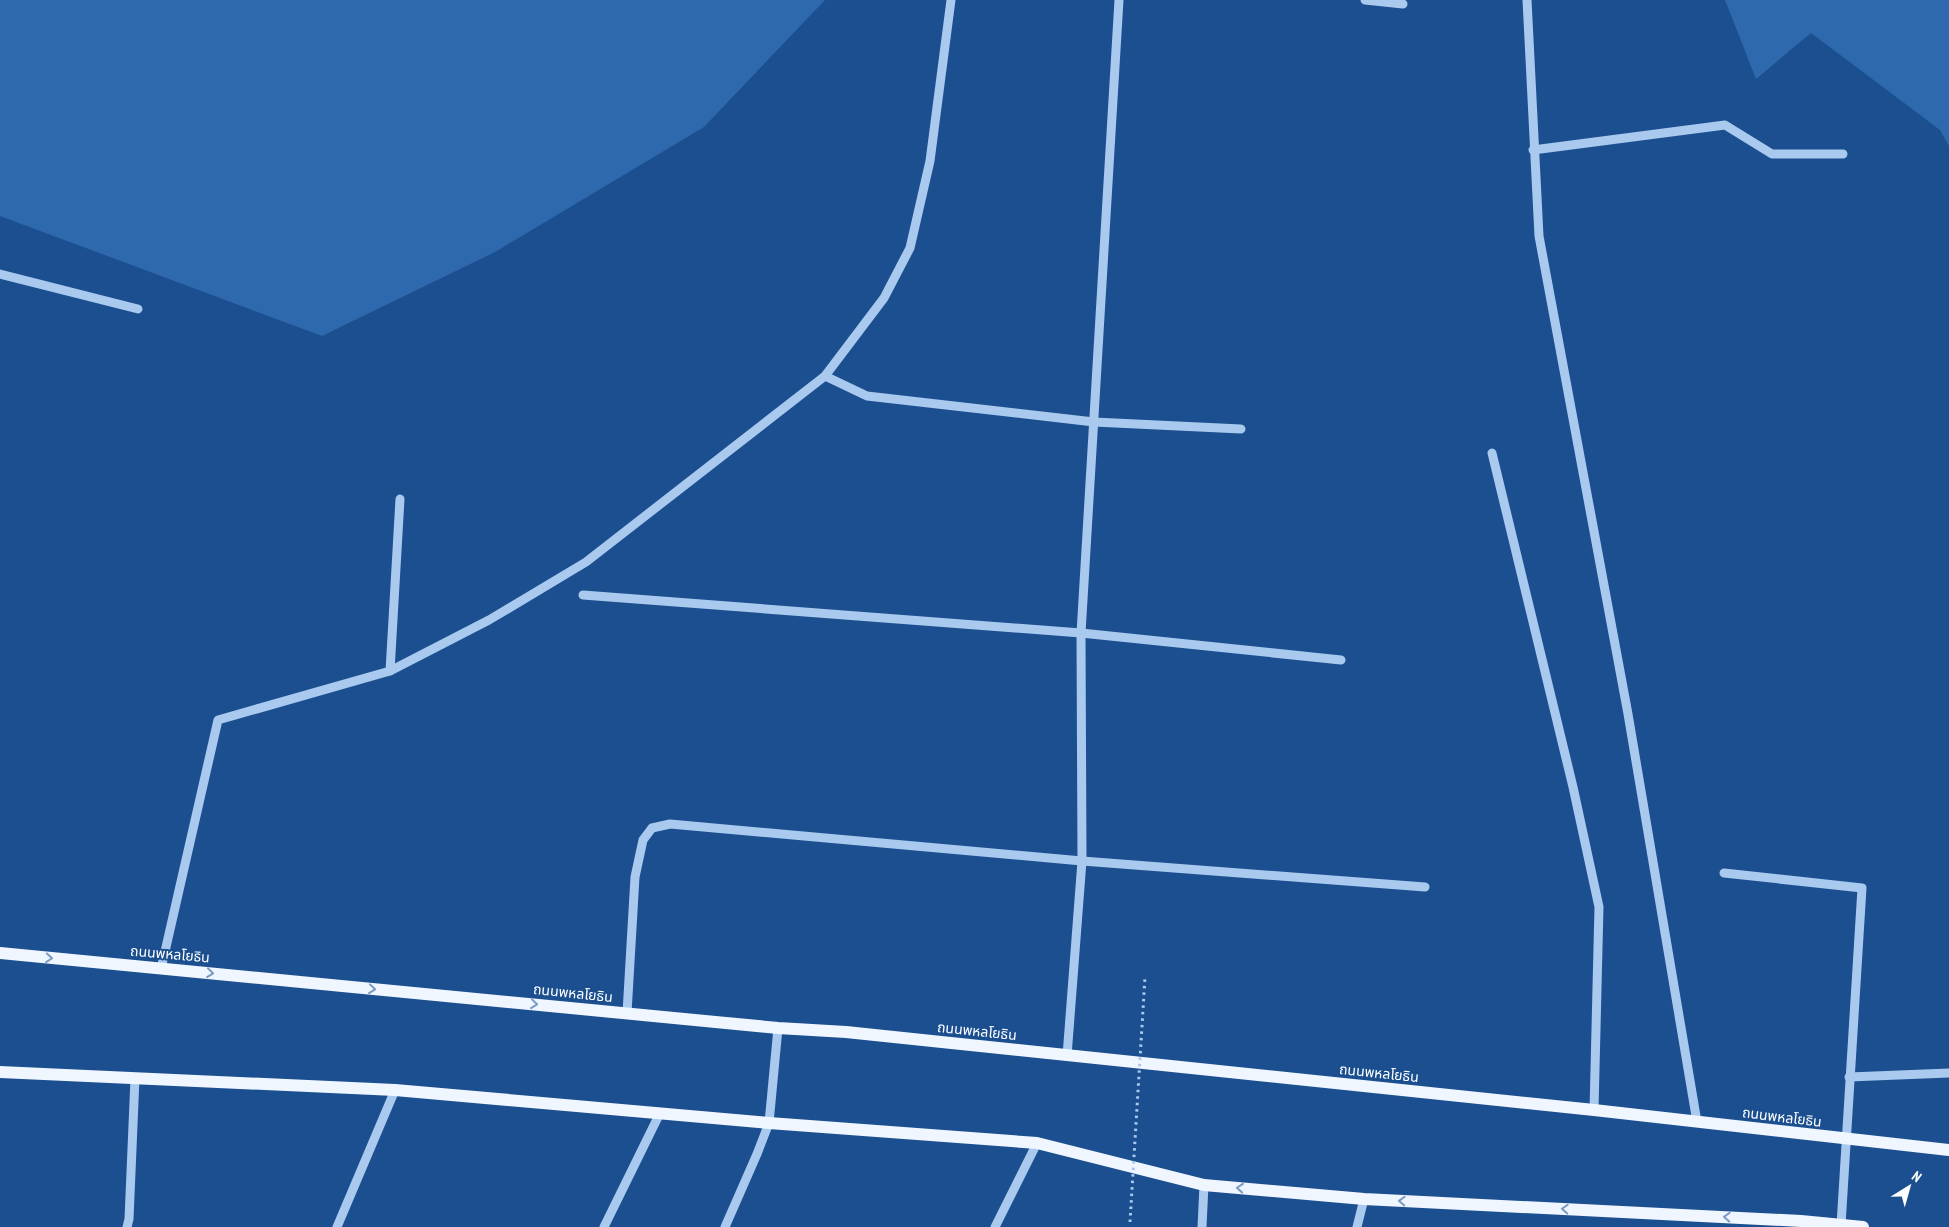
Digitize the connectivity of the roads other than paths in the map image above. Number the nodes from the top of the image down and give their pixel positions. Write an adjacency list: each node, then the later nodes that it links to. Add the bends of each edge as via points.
1 (951, 0): 10 (street, via 930,161 910,248 884,298)
2 (1119, 0): 11 (street)
3 (1365, 0): 5 (street)
4 (1527, 0): 6 (street)
5 (1403, 4)
6 (1533, 150): 7 (street, via 1725,125 1772,154); 34 (street, via 1539,236 1628,714)
7 (1843, 154)
8 (0, 274): 9 (street)
9 (138, 309)
10 (825, 376): 11 (street, via 867,396); 18 (street, via 586,562 489,620)
11 (1094, 422): 12 (street); 16 (street)
12 (1241, 429)
13 (1492, 453): 32 (street, via 1599,907)
14 (400, 499): 18 (street)
15 (583, 595): 16 (street)
16 (1081, 634): 17 (street); 19 (street)
17 (1342, 660)
18 (390, 671): 23 (street, via 218,720)
19 (1082, 861): 21 (street); 24 (street, via 670,824 652,828 643,840 635,877); 26 (street)
20 (1724, 873): 29 (street, via 1862,888)
21 (1425, 887)
22 (0, 953): 23 (main road, ถนนพหลโยธิน, one-way to 23)
23 (161, 968): 24 (main road, ถนนพหลโยธิน, one-way to 24)
24 (627, 1013): 25 (main road, ถนนพหลโยธิน)
25 (778, 1028): 26 (main road, ถนนพหลโยธิน, via 846,1032); 35 (street)
26 (1066, 1056): 32 (main road, ถนนพหลโยธิน)
27 (0, 1072): 30 (main road)
28 (1949, 1073): 29 (street)
29 (1849, 1077): 36 (street)
30 (136, 1078): 31 (main road); 43 (street)
31 (396, 1090): 33 (main road); 44 (street)
32 (1594, 1110): 34 (main road, ถนนพหลโยธิน)
33 (660, 1113): 35 (main road); 45 (street)
34 (1696, 1122): 36 (main road, ถนนพหลโยธิน)
35 (769, 1123): 37 (main road); 46 (street)
36 (1845, 1140): 38 (main road, ถนนพหลโยธิน); 42 (street)
37 (1037, 1143): 39 (main road); 47 (street)
38 (1949, 1150)
39 (1204, 1185): 40 (main road, one-way to 39); 48 (street)
40 (1364, 1199): 41 (main road, one-way to 40); 49 (street)
41 (1801, 1224): 42 (main road)
42 (1841, 1225): 50 (main road)
43 (127, 1227)
44 (338, 1227)
45 (604, 1227)
46 (725, 1227)
47 (995, 1227)
48 (1202, 1227)
49 (1357, 1227)
50 (1863, 1227)

